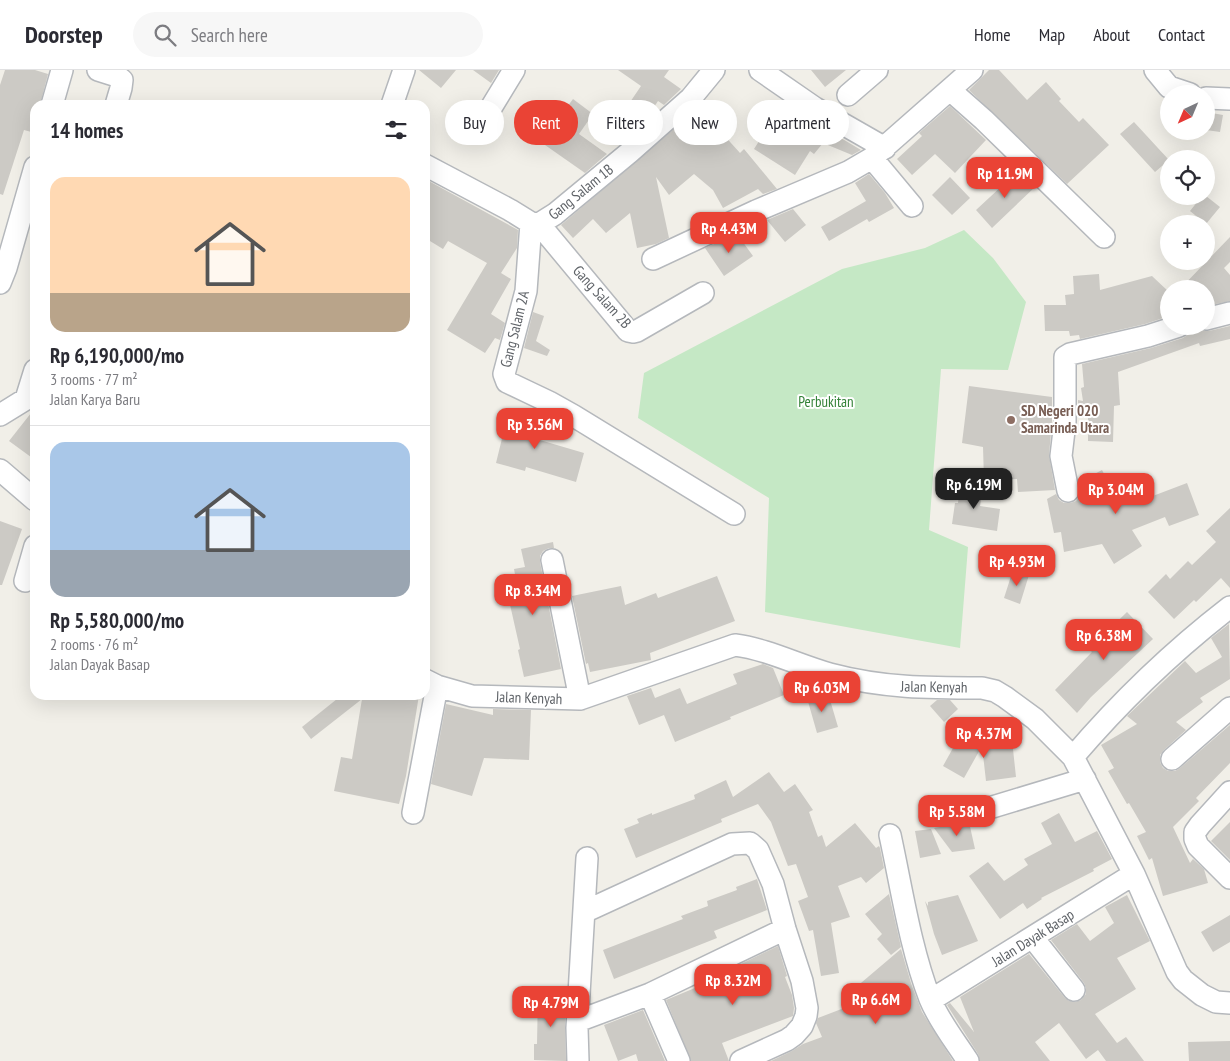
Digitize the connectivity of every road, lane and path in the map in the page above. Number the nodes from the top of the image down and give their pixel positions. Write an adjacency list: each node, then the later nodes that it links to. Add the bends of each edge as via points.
1 (62, 70): 15 (street)
2 (98, 70): 16 (street, via 122,80)
3 (404, 70): 17 (street)
4 (514, 70): 18 (street)
5 (714, 70): 23 (street, Gang Salam 1B, via 697,93 678,110 555,214)
6 (760, 70): 19 (street)
7 (878, 70): 12 (street)
8 (972, 70): 11 (street)
9 (1155, 70): 10 (street)
10 (1167, 85)
11 (950, 90): 19 (street); 24 (street)
12 (848, 95)
13 (1215, 98): 14 (street)
14 (1230, 98)
15 (53, 100)
16 (117, 100)
17 (393, 100)
18 (496, 100)
19 (879, 153): 22 (street); 25 (street, via 848,172)
20 (430, 168): 23 (street, Gang Salam 1B)
21 (30, 184): 26 (street)
22 (912, 206)
23 (535, 224): 27 (street, Gang Salam 2B, via 628,331 637,331); 36 (street, Gang Salam 2A, via 526,291 504,374 507,382 574,416)
24 (1104, 237)
25 (652, 259)
26 (0, 283)
27 (702, 293)
28 (1230, 314): 29 (street)
29 (1215, 317)
30 (1160, 332): 34 (street, via 1065,357 1066,422 1061,456)
31 (30, 386): 32 (street, via 26,399)
32 (0, 416)
33 (0, 470): 35 (street)
34 (1068, 491)
35 (30, 496)
36 (734, 514)
37 (552, 560): 42 (street)
38 (30, 564): 39 (street)
39 (25, 581)
40 (1230, 607): 45 (street, via 1161,666)
41 (431, 683): 42 (street, Jalan Kenyah, via 472,696)
42 (580, 699): 45 (street, Jalan Kenyah, via 734,645 830,674 877,684 995,691 1035,719)
43 (429, 700): 50 (street)
44 (1230, 708): 46 (street)
45 (1073, 757): 47 (street, Jalan Kenyah)
46 (1172, 759)
47 (1085, 779): 49 (street); 53 (street, Jalan Kenyah)
48 (1230, 792): 54 (street, via 1195,832 1198,846)
49 (976, 812)
50 (413, 813)
51 (890, 835): 60 (street, via 918,961)
52 (587, 858): 55 (street)
53 (1134, 874): 57 (street, Jalan Dayak Basap); 61 (street, Jalan Kenyah, via 1177,972 1202,995 1216,1002)
54 (1230, 878)
55 (584, 912): 56 (street, via 732,844 750,844 758,850 773,884); 62 (street)
56 (784, 930): 59 (street); 65 (street, via 802,981 806,1016 802,1026 787,1040)
57 (1033, 938): 58 (street); 60 (street, Jalan Dayak Basap)
58 (1074, 990)
59 (650, 994): 62 (street); 64 (street)
60 (931, 1000): 66 (street)
61 (1230, 1003)
62 (578, 1021): 63 (street)
63 (578, 1061)
64 (679, 1061)
65 (741, 1061)
66 (968, 1061)

